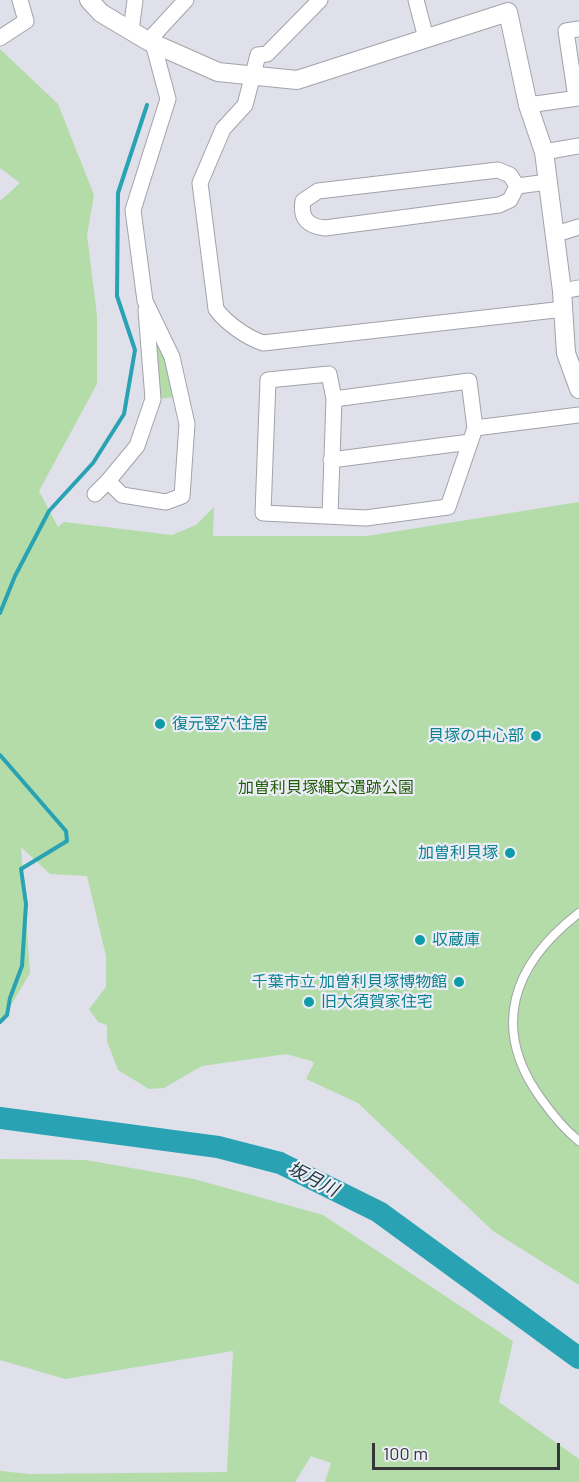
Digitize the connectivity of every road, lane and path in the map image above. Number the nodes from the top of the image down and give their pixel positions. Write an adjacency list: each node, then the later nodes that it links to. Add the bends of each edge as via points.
1 (20, 0): 9 (street, via 26,21)
2 (89, 0): 8 (street, via 101,14)
3 (135, 0): 8 (street)
4 (186, 0): 11 (street)
5 (320, 0): 12 (street, via 267,54 258,55)
6 (416, 0): 10 (street)
7 (579, 29): 13 (street, via 566,31)
8 (131, 31): 11 (street)
9 (0, 38)
10 (426, 38): 12 (street, via 297,80); 14 (street, via 508,12)
11 (151, 42): 12 (street, via 218,72); 22 (street, via 168,99 133,210)
12 (254, 77): 21 (street, via 245,105 223,129 200,183 216,309 254,340 263,343)
13 (578, 98): 14 (street)
14 (528, 105): 16 (street)
15 (579, 146): 16 (street)
16 (544, 152): 17 (street)
17 (548, 182): 18 (street); 20 (street)
18 (517, 186): 18 (street, via 510,200 499,206 325,228 312,227 301,212 303,201 318,192 498,170 510,175)
19 (579, 227): 20 (street)
20 (555, 234): 21 (street)
21 (568, 296): 23 (street, via 566,353)
22 (145, 301): 28 (street, via 153,399 137,446); 28 (street, via 172,357 187,424 182,496 166,502 122,495)
23 (579, 389)
24 (334, 399): 26 (street, via 470,381); 27 (street); 30 (street, via 329,374 268,380 263,513)
25 (579, 415): 26 (street)
26 (473, 435): 27 (street); 30 (street, via 448,507 366,518)
27 (331, 460): 30 (street)
28 (108, 481): 29 (street)
29 (95, 494)
30 (330, 515)
31 (579, 913): 32 (lane, via 548,939 527,968 514,1003 512,1035 529,1082)
32 (579, 1141)

